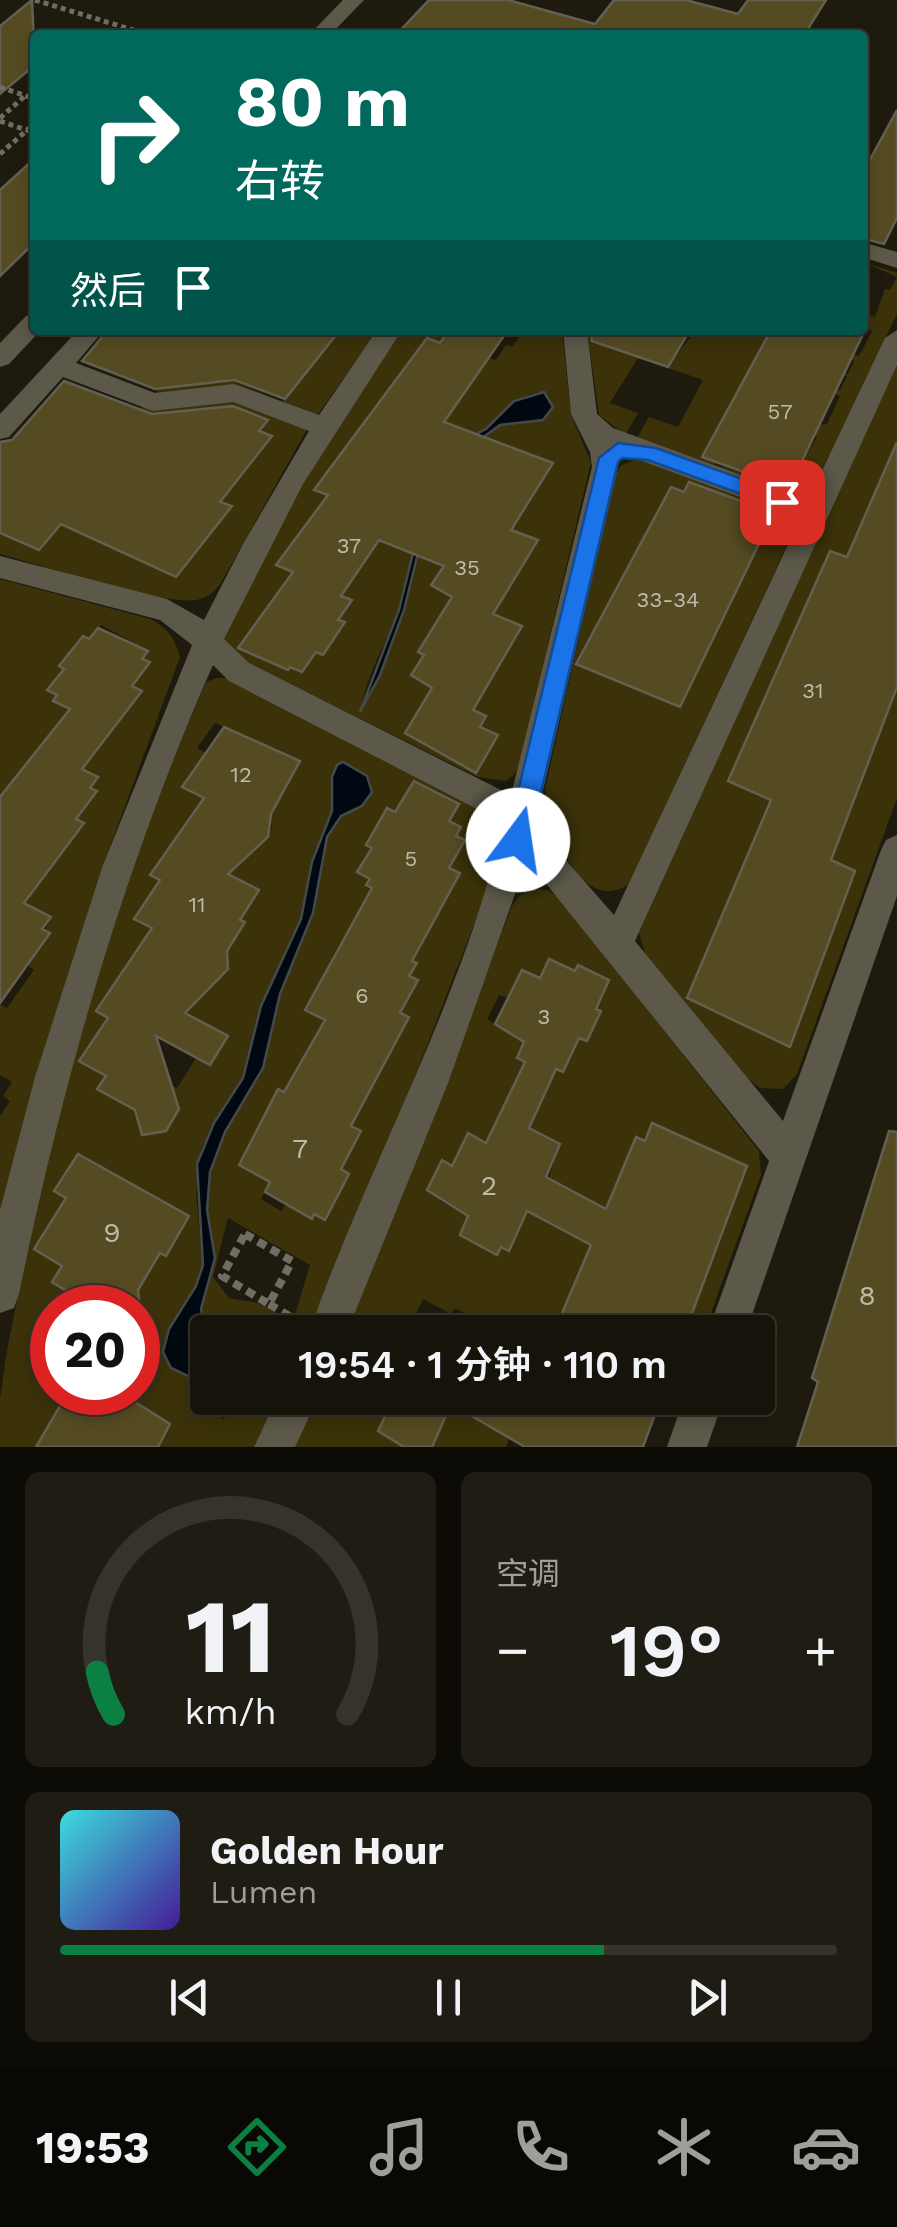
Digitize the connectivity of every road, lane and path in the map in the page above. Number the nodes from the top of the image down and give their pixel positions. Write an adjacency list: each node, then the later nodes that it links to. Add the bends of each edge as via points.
1 (35, 0): 3 (path)
2 (354, 0): 4 (street)
3 (133, 30)
4 (324, 30)
5 (0, 87): 6 (path)
6 (26, 96): 7 (path); 8 (path)
7 (30, 97)
8 (0, 120): 10 (path)
9 (30, 127): 10 (path)
10 (27, 130): 11 (path); 12 (path)
11 (30, 131)
12 (0, 154)
13 (868, 251): 14 (street)
14 (897, 260)
15 (30, 327): 20 (street)
16 (87, 335): 21 (street)
17 (386, 335): 24 (street)
18 (576, 335): 23 (street)
19 (897, 338): 28 (street)
20 (0, 358)
21 (55, 368): 22 (street); 24 (street, via 153,402 234,393); 25 (street)
22 (137, 405)
23 (583, 407): 26 (street, via 596,430); 27 (street)
24 (322, 426): 30 (street)
25 (0, 430)
26 (649, 453): 27 (street, via 618,450); 28 (street)
27 (604, 471): 31 (street)
28 (816, 514): 33 (street)
29 (0, 566): 30 (street, via 168,610)
30 (206, 642): 31 (street, via 239,672 490,800); 35 (street, via 150,774 72,1009)
31 (521, 829): 33 (street); 37 (street, via 444,1047)
32 (897, 850): 34 (street)
33 (617, 944): 34 (street)
34 (789, 1157): 38 (street)
35 (0, 1294)
36 (270, 1304): 36 (path, via 222,1276 245,1234 292,1261)
37 (335, 1315)
38 (733, 1315)
39 (290, 1415): 41 (street)
40 (698, 1415): 42 (street)
41 (274, 1447)
42 (686, 1447)

